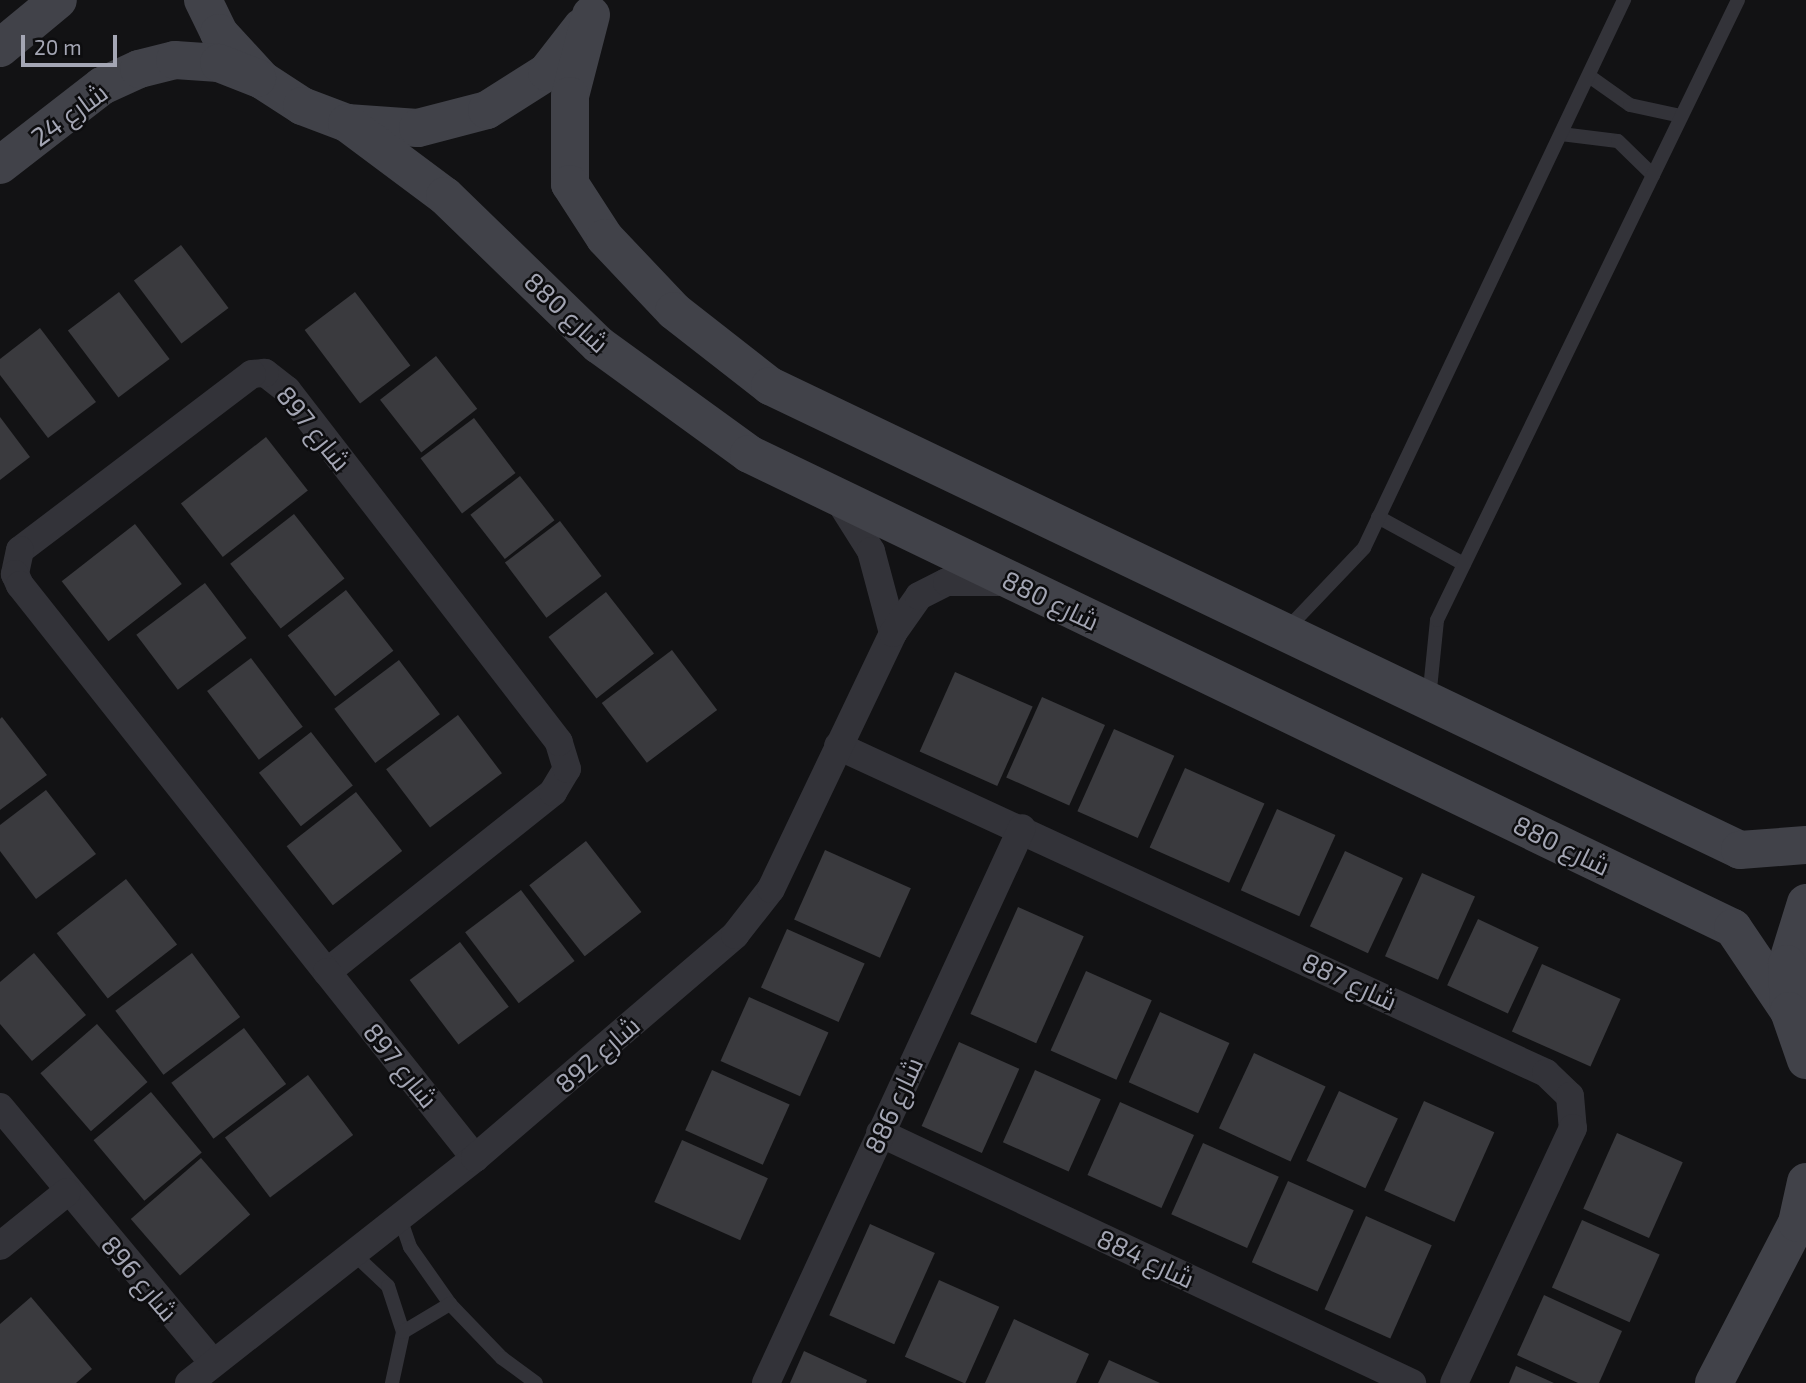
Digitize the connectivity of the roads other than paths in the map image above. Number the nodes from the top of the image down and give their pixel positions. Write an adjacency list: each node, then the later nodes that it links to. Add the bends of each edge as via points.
1 (58, 0): 6 (street)
2 (203, 0): 8 (street, via 219,33)
3 (1624, 0): 7 (lane)
4 (1738, 0): 9 (lane)
5 (594, 8): 10 (street, via 547,72 487,110 418,128); 18 (street, via 570,96 570,184 605,238 674,311 770,386)
6 (0, 48)
7 (1589, 76): 9 (lane, via 1630,105); 11 (lane)
8 (262, 80): 10 (street); 12 (street, شارع 24, via 208,62 175,60 139,69 102,86)
9 (1681, 116): 13 (lane)
10 (347, 123): 14 (street, شارع 880, via 445,196 599,345 749,454)
11 (1561, 134): 13 (lane, via 1618,141); 15 (lane)
12 (0, 165)
13 (1653, 176): 16 (lane)
14 (837, 497): 17 (street, شارع 880); 19 (street, via 871,551)
15 (1378, 517): 16 (lane); 18 (lane, via 1364,548)
16 (1464, 564): 20 (lane, via 1437,621)
17 (1018, 584): 19 (street, شارع 892, via 947,582 919,596); 26 (street, شارع 880, via 1733,928)
18 (1284, 632): 20 (street)
19 (893, 633): 21 (street, شارع 892)
20 (1429, 701): 23 (street, via 1740,850)
21 (838, 746): 22 (street, شارع 887); 30 (street, شارع 892, via 771,889 735,936)
22 (1022, 828): 29 (street, شارع 886); 44 (street, شارع 887, via 1546,1073 1570,1096 1573,1128)
23 (1806, 845)
24 (1806, 903): 26 (street, via 1787,964)
25 (327, 972): 25 (street, شارع 897, via 15,574 20,550 252,374 265,373 287,390 559,742 567,769 552,792); 30 (street, شارع 897)
26 (1789, 1012): 27 (street)
27 (1806, 1060)
28 (0, 1107): 32 (street, شارع 896)
29 (880, 1133): 42 (street, شارع 886); 43 (street, شارع 884)
30 (475, 1158): 33 (street, شارع 892)
31 (1806, 1182): 45 (street, via 1797,1223)
32 (68, 1192): 34 (street); 38 (street, شارع 896)
33 (399, 1215): 35 (street, شارع 892); 36 (lane, via 410,1247)
34 (0, 1246)
35 (355, 1255): 37 (lane, via 388,1286); 38 (street, شارع 892)
36 (450, 1304): 37 (lane); 41 (lane)
37 (403, 1332): 40 (lane)
38 (213, 1363): 39 (street, شارع 892)
39 (189, 1383)
40 (392, 1383)
41 (536, 1383)
42 (766, 1383)
43 (1412, 1383)
44 (1454, 1383)
45 (1714, 1383)

